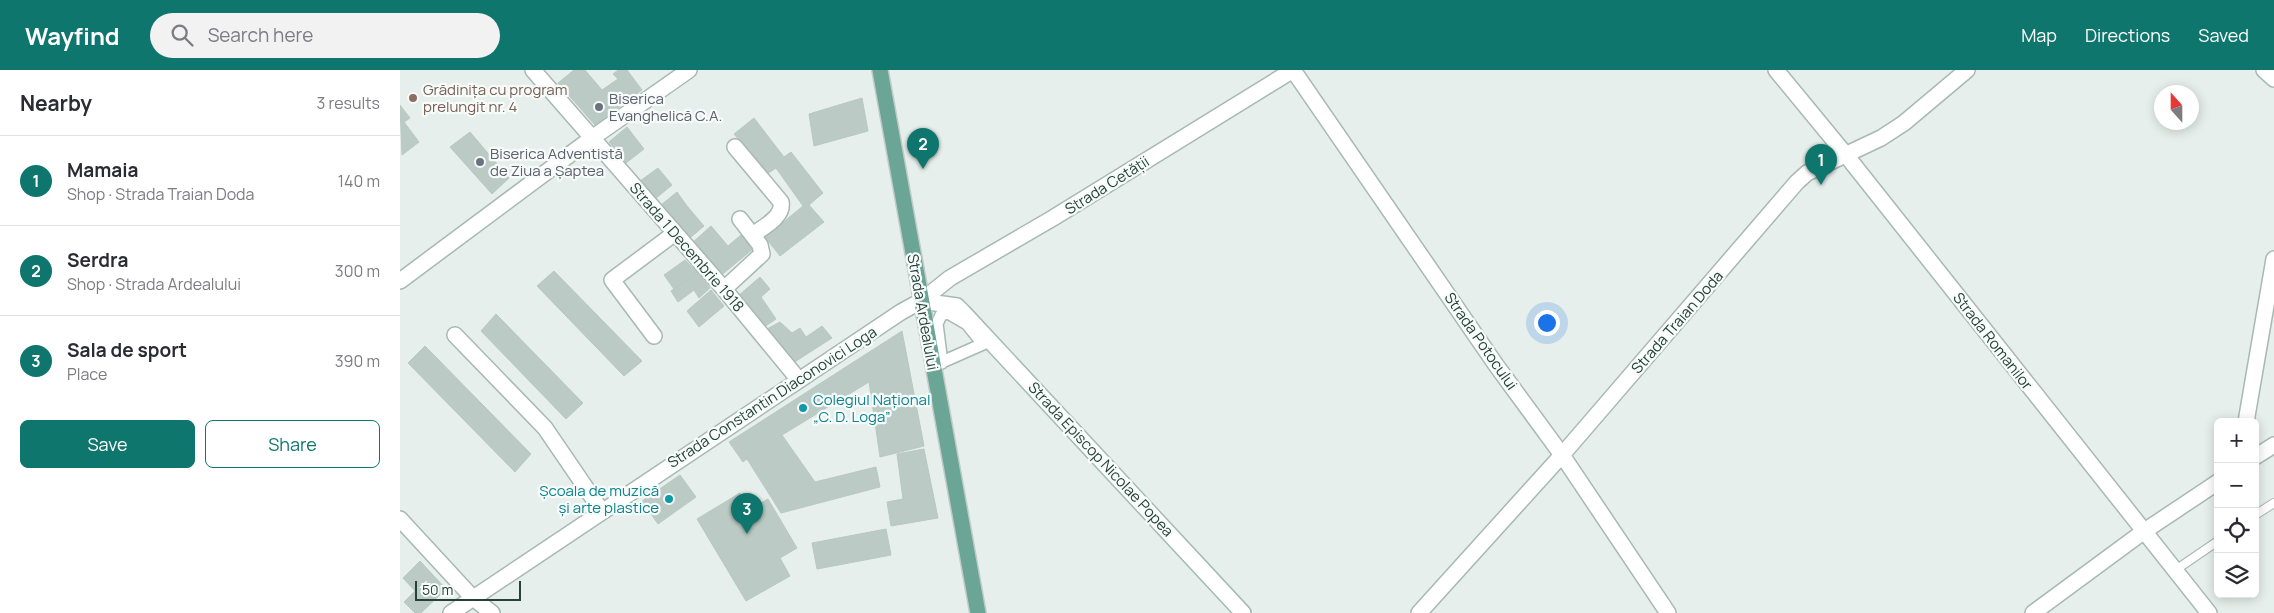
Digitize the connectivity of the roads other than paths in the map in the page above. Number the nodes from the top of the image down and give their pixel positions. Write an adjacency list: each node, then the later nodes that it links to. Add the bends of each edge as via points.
1 (533, 70): 9 (street, Strada 1 Decembrie 1918)
2 (689, 70): 9 (street)
3 (880, 70): 18 (main road, Strada Ardealului)
4 (1293, 70): 18 (street, Strada Cetății, via 950,278); 27 (street, Strada Potocului, via 1496,365)
5 (1776, 70): 11 (street, Strada Romanilor)
6 (1967, 70): 11 (street, Strada Traian Doda, via 1882,138)
7 (2264, 70): 8 (street)
8 (2274, 79)
9 (592, 138): 13 (street, Strada 1 Decembrie 1918); 16 (street)
10 (735, 147): 14 (street, via 777,195 782,206 779,214)
11 (1846, 155): 27 (street, Strada Traian Doda, via 1808,173 1797,182); 33 (street, Strada Romanilor)
12 (740, 219): 14 (street)
13 (675, 232): 17 (street, Strada 1 Decembrie 1918); 20 (street, via 612,280)
14 (753, 236): 17 (street, via 762,254)
15 (2274, 259): 24 (street)
16 (400, 281)
17 (724, 289): 23 (street, Strada 1 Decembrie 1918)
18 (921, 301): 21 (street, Strada Episcop Nicolae Popea, via 957,306); 22 (main road, Strada Ardealului); 23 (street, Strada Constantin Diaconovici Loga)
19 (455, 335): 30 (street, via 545,428)
20 (654, 336)
21 (986, 342): 22 (street); 22 (street, via 956,316 941,315 937,324); 40 (street, Strada Episcop Nicolae Popea)
22 (937, 364): 39 (main road, Strada Ardealului)
23 (799, 380): 30 (street, Strada Constantin Diaconovici Loga)
24 (2247, 418)
25 (2274, 445): 26 (street)
26 (2259, 454)
27 (1562, 455): 41 (street, Strada Traian Doda); 42 (street, Strada Potocului)
28 (2214, 485): 33 (street)
29 (2274, 502): 31 (lane)
30 (601, 510): 36 (street, Strada Constantin Diaconovici Loga)
31 (2259, 512)
32 (400, 518): 36 (street)
33 (2143, 532): 35 (street, Strada Romanilor); 43 (street)
34 (2214, 544): 35 (lane)
35 (2174, 571): 44 (street, Strada Romanilor)
36 (472, 597): 37 (street, Strada Constantin Diaconovici Loga); 38 (street)
37 (451, 613)
38 (492, 613)
39 (978, 613)
40 (1243, 613)
41 (1419, 613)
42 (1668, 613)
43 (2033, 613)
44 (2209, 613)

